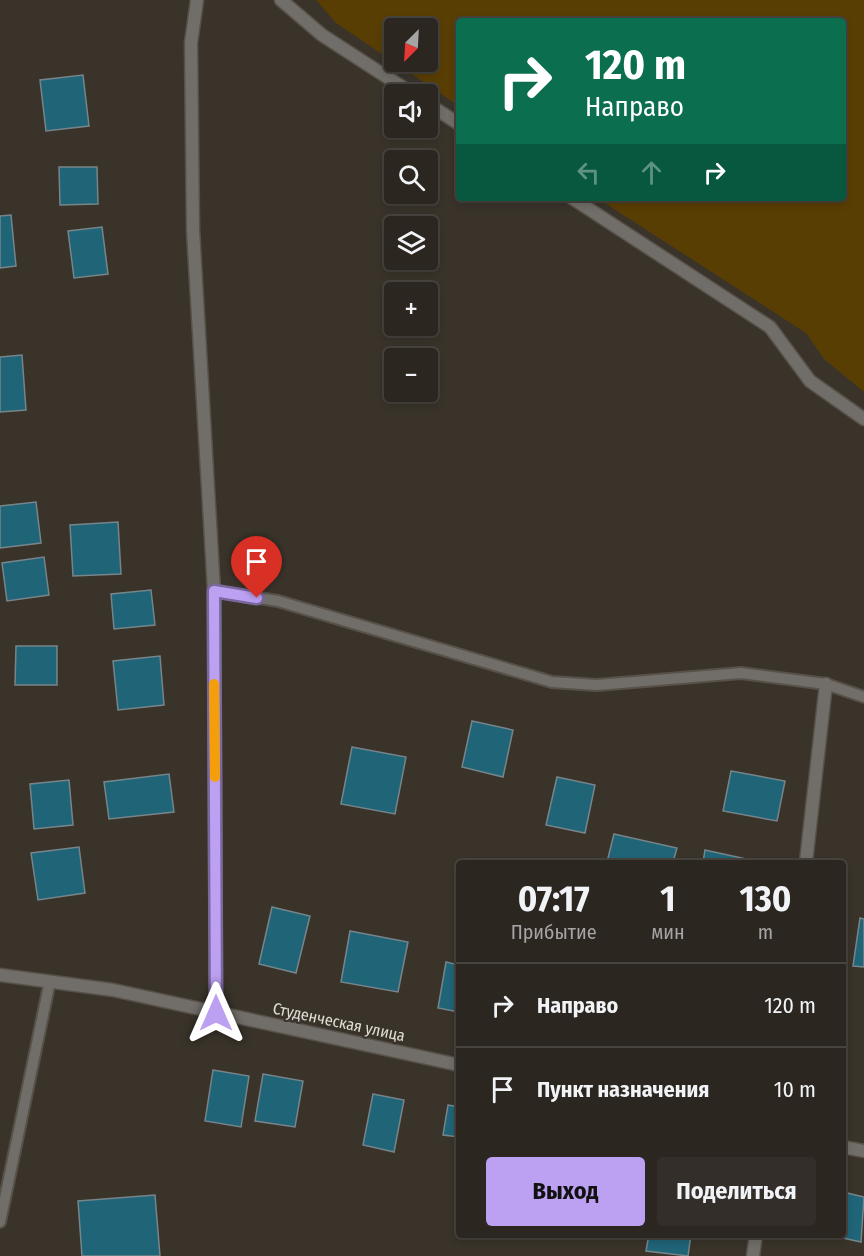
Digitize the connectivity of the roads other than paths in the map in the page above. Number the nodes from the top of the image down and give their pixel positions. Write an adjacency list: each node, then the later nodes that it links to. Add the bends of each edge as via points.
1 (197, 0): 8 (street, via 191,44 193,230)
2 (281, 0): 3 (street, via 322,35)
3 (398, 84)
4 (438, 110): 5 (street)
5 (456, 122)
6 (577, 201): 7 (street, via 770,327 810,381)
7 (864, 419)
8 (214, 591): 9 (lane, via 278,601 552,682 597,685 741,673); 14 (street)
9 (826, 684): 10 (lane); 11 (street)
10 (864, 697)
11 (806, 860)
12 (0, 975): 13 (street, Студенческая улица)
13 (50, 981): 14 (street, Студенческая улица, via 113,990); 18 (lane)
14 (216, 1013): 15 (street, Студенческая улица)
15 (456, 1064)
16 (846, 1148): 17 (street)
17 (864, 1151)
18 (0, 1222)
19 (755, 1238): 20 (street)
20 (753, 1256)

